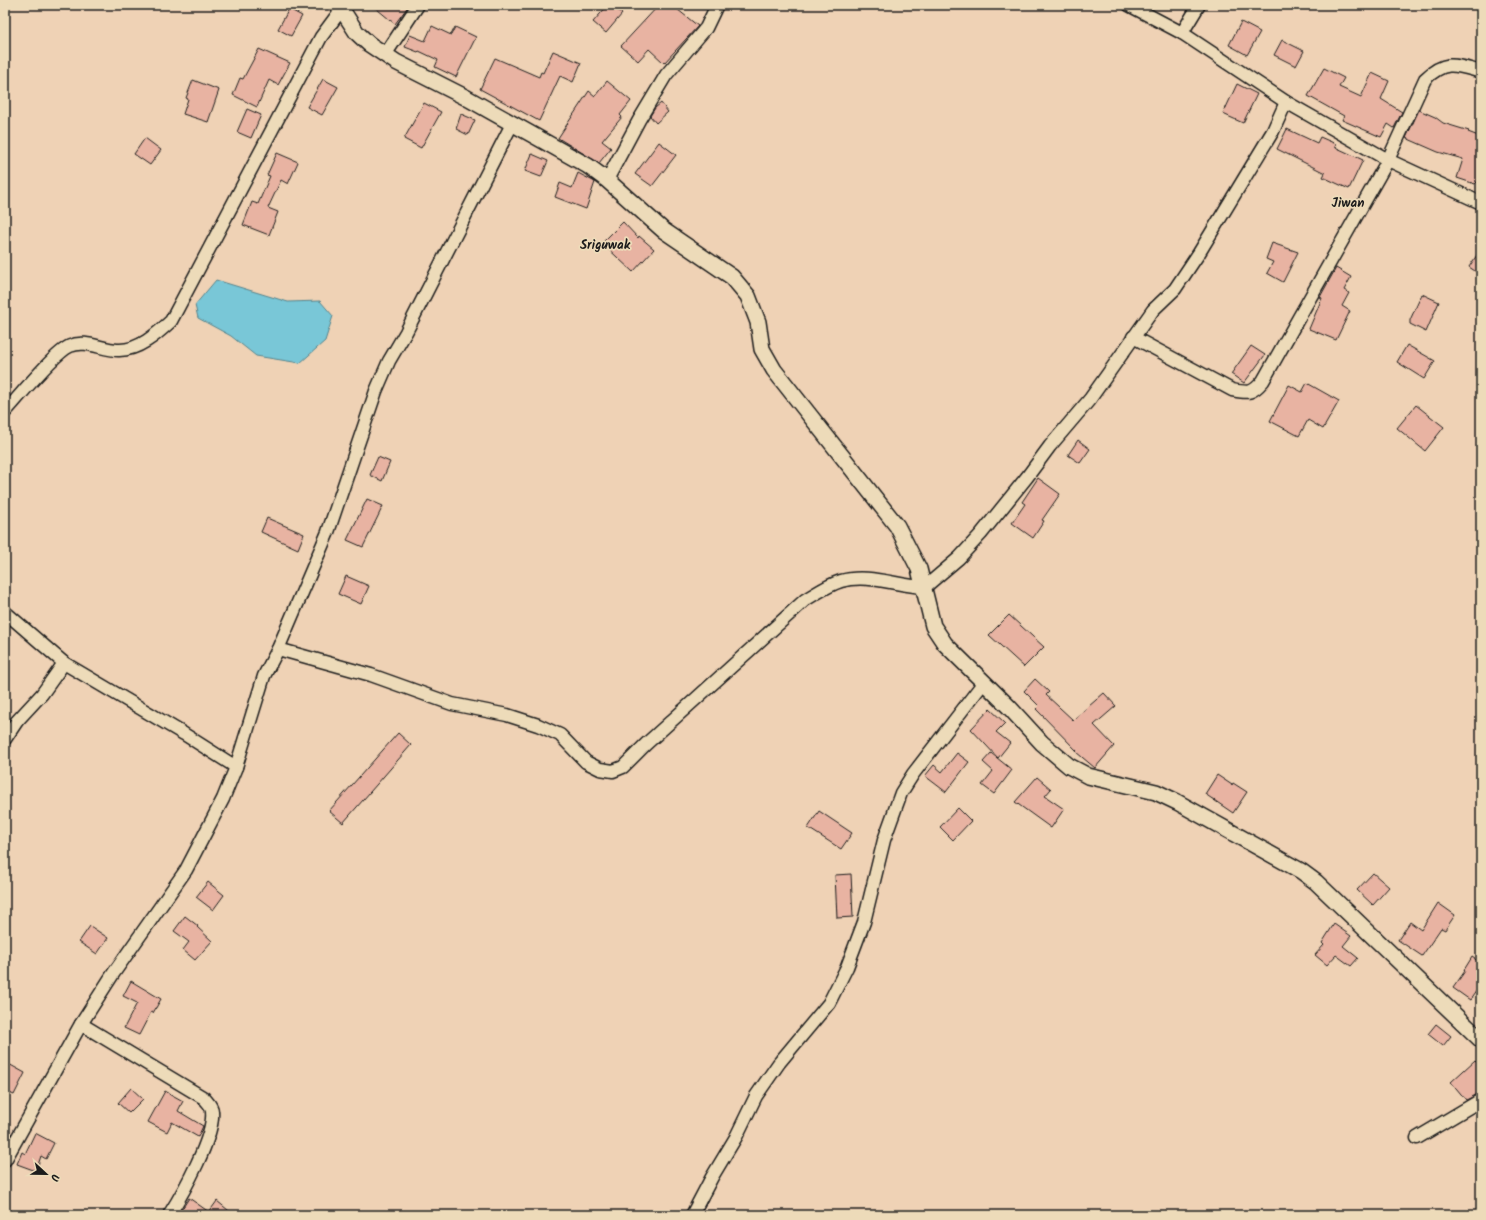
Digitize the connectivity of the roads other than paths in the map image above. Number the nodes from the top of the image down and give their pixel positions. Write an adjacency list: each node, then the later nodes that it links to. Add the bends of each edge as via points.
1 (418, 5): 7 (street)
2 (717, 5): 12 (street, via 706,28 666,75)
3 (1128, 5): 6 (street)
4 (1199, 5): 6 (street)
5 (340, 7): 7 (street, via 357,33); 15 (street, via 321,37 170,321 136,347 118,350 82,344 69,346)
6 (1182, 33): 9 (street)
7 (385, 55): 10 (street)
8 (1481, 72): 11 (street, via 1456,65 1434,70 1425,79)
9 (1286, 102): 11 (street); 14 (street, via 1273,131 1199,253 1175,288 1153,310)
10 (512, 124): 12 (street, via 566,152); 18 (street, via 386,367 328,532)
11 (1388, 160): 13 (street); 14 (street, via 1264,381 1255,390 1247,393 1232,390)
12 (608, 180): 16 (street, via 663,230 732,277 748,296 758,322 762,349 774,370 897,526 919,569)
13 (1481, 203)
14 (1133, 337): 16 (street, via 1090,399 990,523 959,558)
15 (5, 412)
16 (925, 587): 18 (street, via 862,579 842,580 826,587 805,600 624,767 613,771 600,769 586,762 560,735 538,725 507,715 452,704 371,675); 20 (street, via 933,626 945,644)
17 (5, 612): 19 (street)
18 (278, 649): 22 (street, via 264,676)
19 (64, 663): 21 (street); 22 (street)
20 (984, 682): 24 (street, via 1042,743 1069,766 1088,776 1163,796 1301,871 1316,882); 30 (street, via 901,793 884,840 864,922 847,967 829,1003 779,1063 756,1096)
21 (5, 738)
22 (236, 767): 23 (street, via 212,822 186,870)
23 (81, 1024): 27 (street); 29 (street, via 204,1098 212,1109 212,1122 208,1134 194,1169)
24 (1481, 1040)
25 (1481, 1100): 26 (street)
26 (1417, 1138)
27 (9, 1142): 28 (street)
28 (5, 1160)
29 (170, 1215)
30 (692, 1215)

